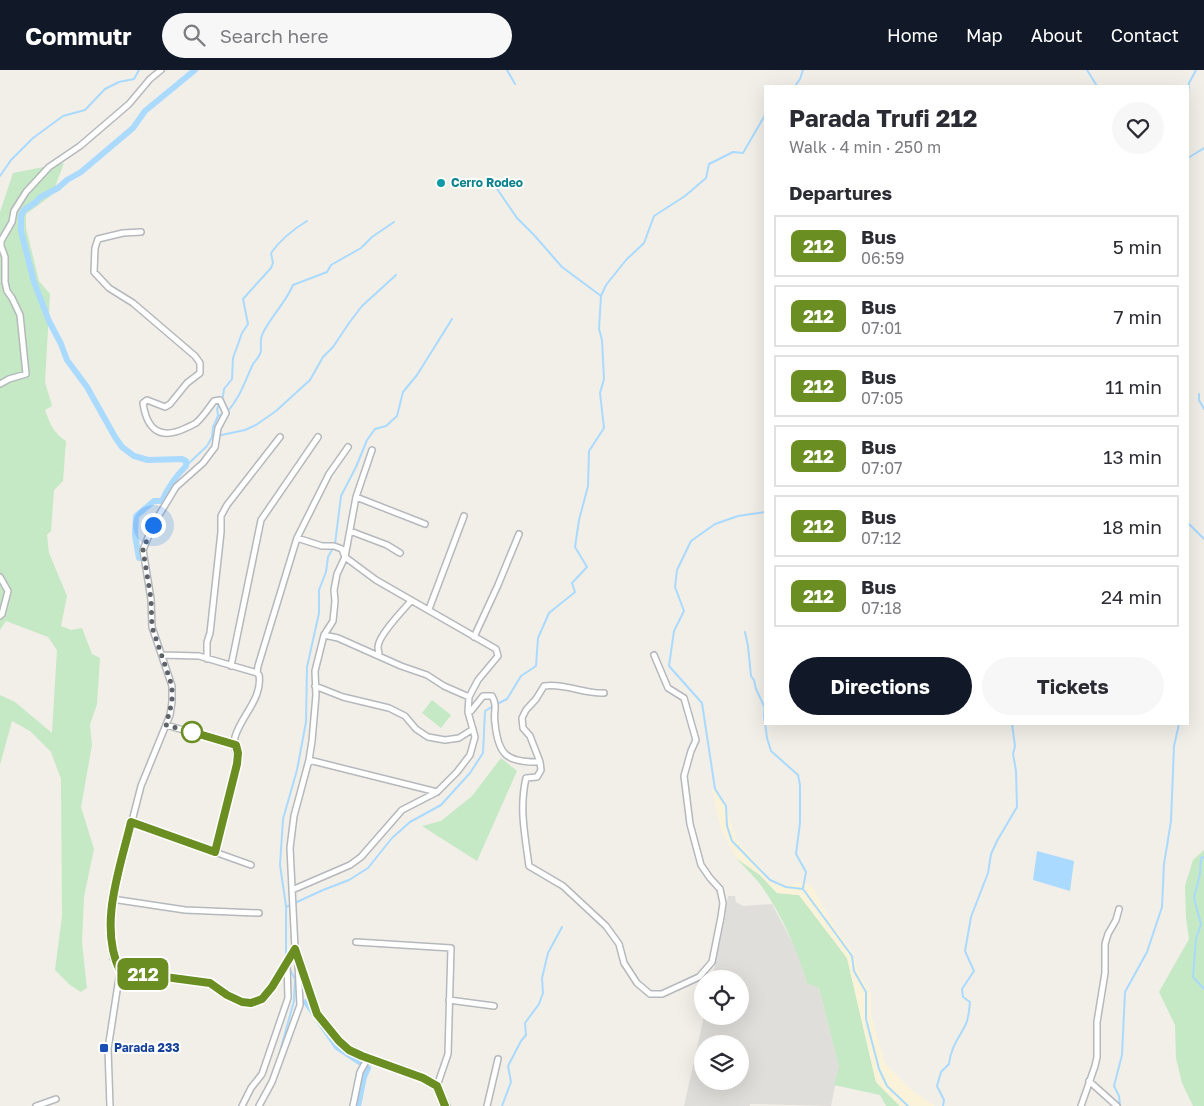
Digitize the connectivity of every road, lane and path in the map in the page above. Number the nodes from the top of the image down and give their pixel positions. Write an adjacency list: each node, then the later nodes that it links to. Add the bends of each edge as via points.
1 (161, 70): 3 (street, via 122,110 80,146 49,167 14,211 1,246 5,257 7,291 20,315 26,374)
2 (141, 232): 22 (street, via 98,239 94,272 109,288 168,332 200,363 200,373 170,404 165,407 146,400 143,404 145,416 154,429 169,435 194,424 214,401 220,400 226,413 218,428 215,447 203,463 176,487 153,525 143,550 152,627)
3 (0, 384)
4 (280, 436): 25 (street, via 221,516)
5 (318, 436): 26 (street, via 261,520)
6 (348, 447): 13 (street, via 329,474)
7 (372, 450): 8 (street)
8 (356, 497): 10 (street); 11 (street)
9 (464, 516): 18 (street)
10 (425, 524)
11 (350, 531): 14 (street); 15 (street)
12 (519, 534): 21 (street)
13 (297, 538): 15 (street, via 342,549); 27 (street)
14 (400, 553)
15 (345, 557): 17 (street); 20 (street, via 337,574 333,621)
16 (0, 577): 19 (street, via 8,591)
17 (411, 601): 18 (street); 23 (street, via 380,640)
18 (429, 609): 21 (street)
19 (0, 616)
20 (324, 635): 23 (street); 28 (street, via 315,671)
21 (474, 636): 30 (street, via 496,649 498,656)
22 (162, 655): 25 (street); 32 (street, via 172,686)
23 (380, 655): 30 (street)
24 (654, 655): 36 (street, via 668,688 684,698 696,740 684,776 690,824 701,865 720,889 723,903 712,962 699,977 662,994 650,994 637,983 624,964 619,944 606,926 563,886 529,866 522,796 526,778 537,777 541,770)
25 (207, 659): 26 (street)
26 (231, 666): 27 (street)
27 (257, 673): 34 (street, via 260,687 235,739)
28 (315, 686): 33 (street, via 342,697 390,708 405,716 428,737 459,738); 35 (street)
29 (604, 693): 36 (street, via 544,686 522,718 523,728 530,736)
30 (469, 697): 31 (street)
31 (468, 712): 33 (street); 36 (street, via 483,696 492,696 496,705 497,743 502,752 507,757)
32 (166, 725): 34 (street); 38 (street, via 141,786)
33 (473, 729): 37 (street, via 475,737 470,755)
34 (236, 745): 39 (street, via 237,764)
35 (309, 760): 37 (street); 41 (street, via 294,816 289,864)
36 (540, 762)
37 (437, 792): 41 (street, via 402,810 350,865)
38 (131, 822): 39 (street); 42 (street)
39 (215, 852): 40 (street)
40 (251, 865)
41 (292, 890): 46 (street)
42 (112, 899): 44 (street, via 185,910); 49 (street, via 113,958)
43 (1119, 909): 54 (street, via 1105,944 1097,1057)
44 (259, 913)
45 (356, 942): 50 (street, via 451,948)
46 (295, 949): 47 (street); 48 (street)
47 (298, 957): 52 (street, via 317,1014 349,1050); 61 (street, via 300,1005 272,1082)
48 (286, 962): 49 (street, via 262,999 251,1003 227,995 210,983); 60 (street, via 288,998 262,1074)
49 (120, 971): 59 (street, via 108,1049)
50 (450, 1000): 51 (street); 55 (street, via 448,1054)
51 (494, 1006)
52 (368, 1058): 55 (street); 62 (street, via 360,1072)
53 (498, 1059): 63 (street)
54 (1089, 1081): 64 (street); 65 (street)
55 (437, 1086): 57 (street)
56 (56, 1099): 58 (street)
57 (446, 1105)
58 (36, 1106)
59 (110, 1106)
60 (242, 1106)
61 (259, 1106)
62 (353, 1106)
63 (487, 1106)
64 (1081, 1106)
65 (1117, 1106)

